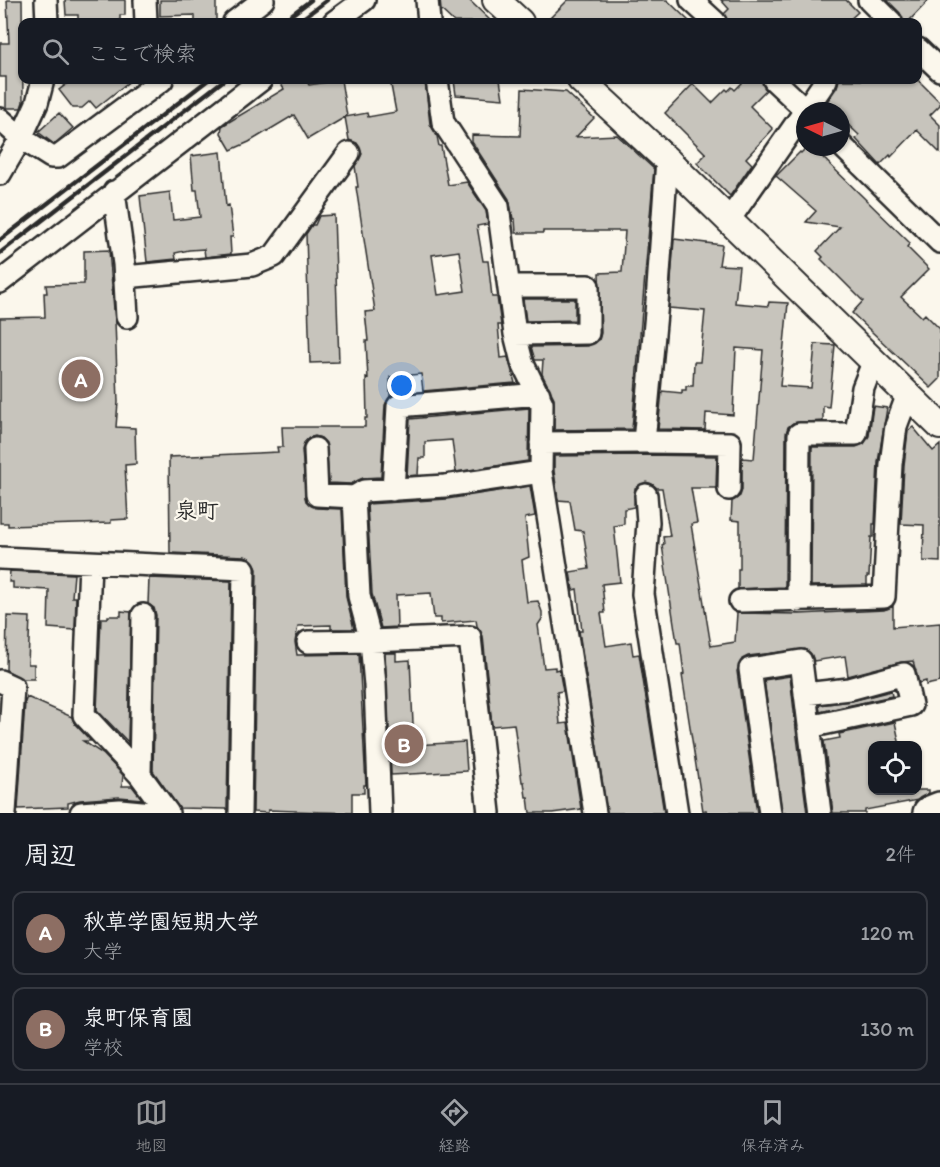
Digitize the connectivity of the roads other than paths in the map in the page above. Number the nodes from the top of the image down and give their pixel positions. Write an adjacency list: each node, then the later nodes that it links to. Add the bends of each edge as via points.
1 (46, 0): 10 (street)
2 (145, 0): 11 (street)
3 (263, 0): 9 (street)
4 (364, 0): 12 (street)
5 (427, 0): 13 (street)
6 (496, 0): 14 (street)
7 (691, 0): 15 (street)
8 (872, 7): 16 (street)
9 (240, 12)
10 (47, 18)
11 (146, 18)
12 (339, 18)
13 (429, 18)
14 (516, 18)
15 (711, 18)
16 (886, 18)
17 (922, 53): 18 (street)
18 (940, 70)
19 (42, 84): 30 (street)
20 (153, 84): 30 (street, via 58,158)
21 (256, 84): 35 (street)
22 (438, 84): 40 (street, via 443,122 498,206)
23 (585, 84): 33 (street)
24 (778, 84): 26 (street)
25 (823, 84): 27 (street)
26 (797, 102)
27 (812, 102)
28 (0, 119): 30 (street)
29 (796, 125): 36 (street)
30 (21, 138): 34 (street)
31 (349, 153): 38 (street, via 274,256 252,265)
32 (850, 154): 37 (street)
33 (667, 160): 36 (street); 47 (street)
34 (0, 174)
35 (114, 192): 38 (street); 39 (street)
36 (729, 220): 43 (street)
37 (940, 242)
38 (125, 277): 41 (street)
39 (0, 282)
40 (509, 286): 42 (street); 42 (street, via 588,286 588,333)
41 (127, 317)
42 (515, 334): 44 (street, via 522,362)
43 (874, 360): 45 (street); 58 (street, via 863,388 856,434 799,434)
44 (538, 394): 48 (street, via 542,403); 52 (street, via 398,406)
45 (908, 394): 46 (street); 58 (street, via 896,426 891,464 884,597)
46 (938, 420)
47 (644, 442): 48 (street); 51 (street, via 730,443)
48 (541, 443): 50 (street)
49 (315, 449): 54 (street, via 316,495)
50 (541, 472): 52 (street); 74 (street)
51 (729, 489)
52 (393, 490): 54 (street, via 364,491)
53 (646, 495): 75 (street, via 643,594)
54 (354, 497): 61 (street, via 359,596)
55 (0, 558): 56 (street)
56 (90, 563): 65 (street, via 84,714); 71 (street, via 244,569)
57 (740, 601): 58 (street)
58 (798, 601)
59 (143, 615): 65 (street)
60 (308, 642): 61 (street)
61 (371, 642): 72 (street); 73 (street, via 470,637)
62 (0, 681): 67 (street, via 13,687)
63 (805, 694): 64 (street); 64 (street, via 849,689 904,674 911,705); 76 (street, via 801,661 750,669)
64 (809, 727): 77 (street)
65 (140, 775): 70 (street)
66 (940, 809): 78 (main road)
67 (5, 813)
68 (81, 813): 69 (street)
69 (152, 813)
70 (168, 813)
71 (240, 813)
72 (380, 813)
73 (489, 813)
74 (595, 813)
75 (677, 813)
76 (770, 813)
77 (820, 813)
78 (930, 813)

